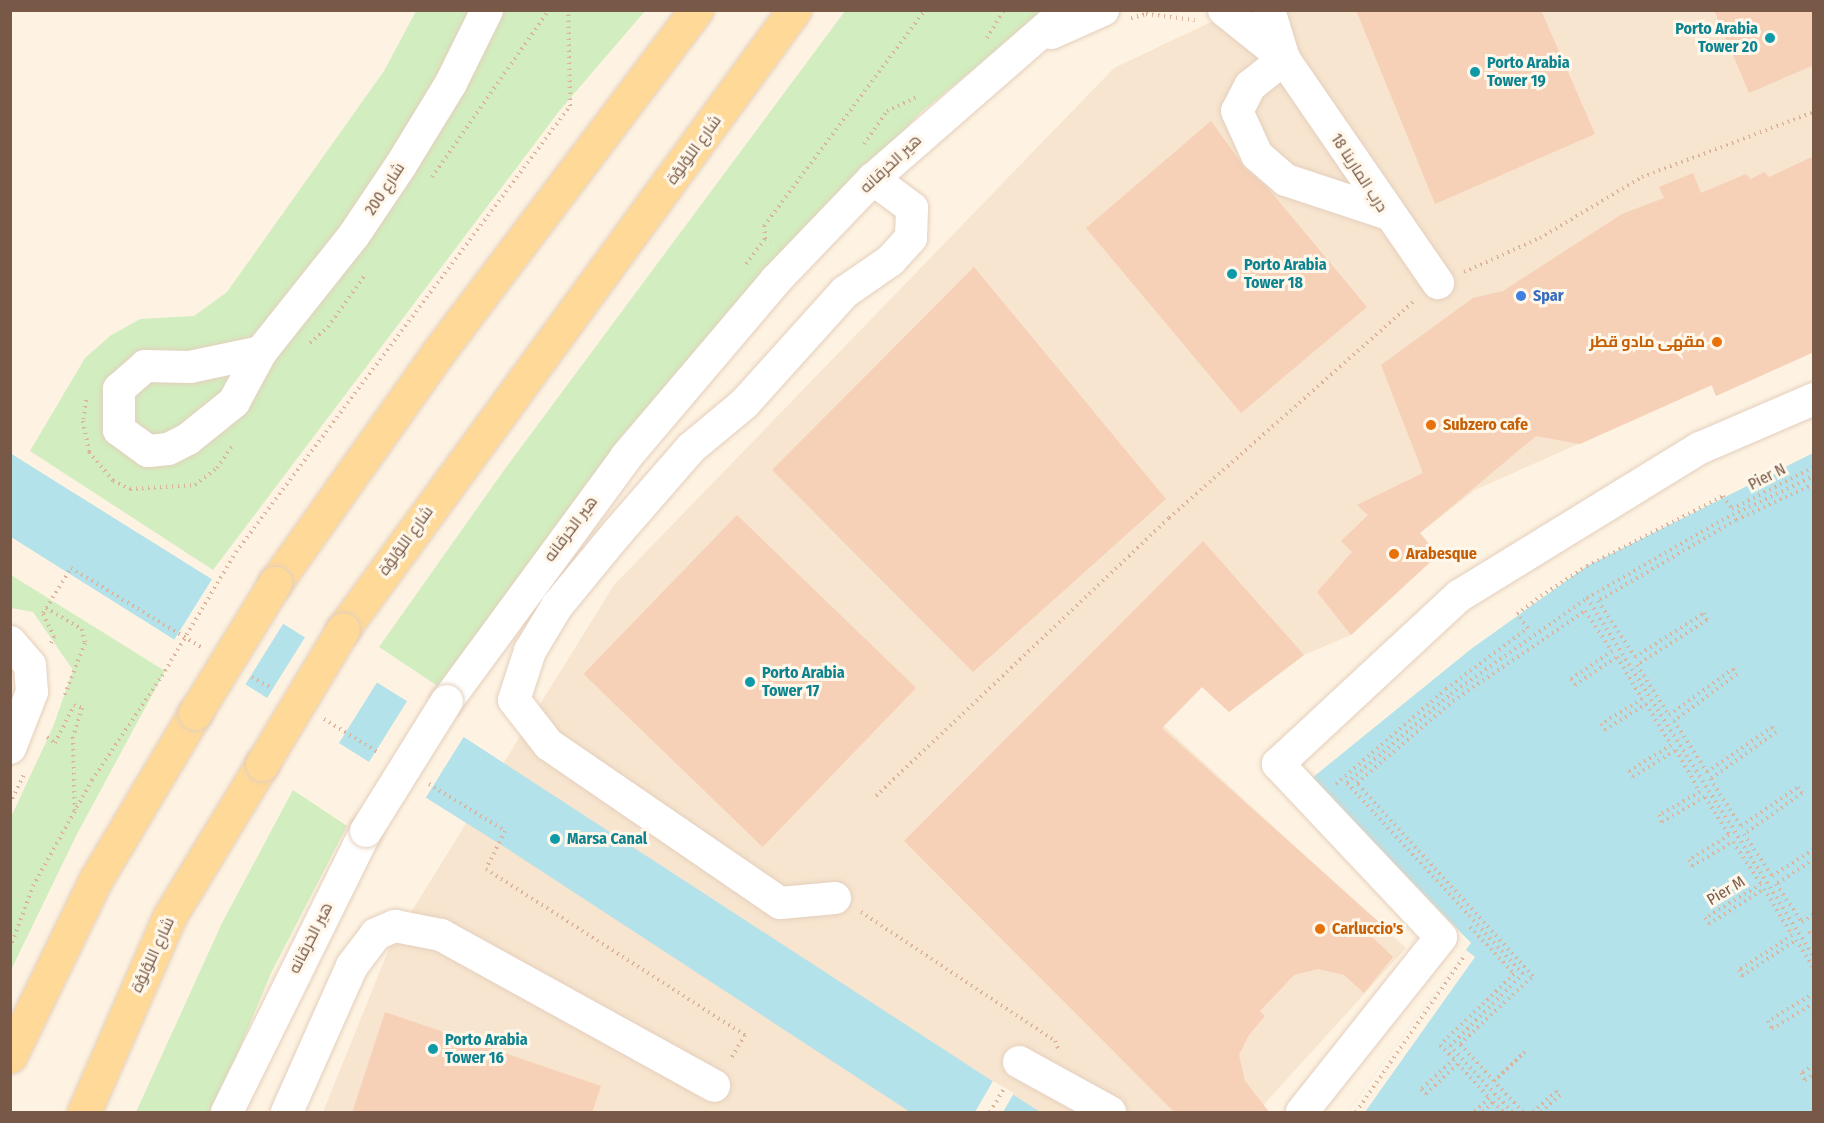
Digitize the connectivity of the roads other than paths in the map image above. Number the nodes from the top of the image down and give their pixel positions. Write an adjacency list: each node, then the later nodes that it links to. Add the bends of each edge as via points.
1 (487, 10): 13 (street, شارع 200, via 450,83 401,165 354,236)
2 (696, 10): 18 (main road, bridge, via 437,354 275,583 96,879)
3 (794, 10): 21 (main road, شارع اللؤلؤة, bridge, via 343,629 169,917)
4 (1067, 10): 8 (street, هير الخرقانه)
5 (1103, 10): 8 (street, هير الخرقانه)
6 (1224, 10): 9 (street, درب المارينا 18)
7 (1269, 10): 9 (street, درب المارينا 18)
8 (1039, 38): 10 (street, هير الخرقانه)
9 (1284, 59): 11 (street, درب المارينا 18); 11 (street, via 1250,86 1238,111 1257,155 1286,180)
10 (873, 179): 17 (street, via 912,208 911,238 891,260 845,292 744,404 691,448 618,532 557,606 530,651 514,700 549,744 780,903); 22 (street, هير الخرقانه, bridge, via 776,280 626,458 447,701 366,831)
11 (1386, 213): 12 (street, درب المارينا 18)
12 (1438, 284)
13 (261, 352)
14 (1814, 399): 25 (street, via 1700,448 1459,596 1278,764 1441,937)
15 (10, 642): 16 (street, via 30,665 32,692)
16 (10, 748)
17 (835, 898)
18 (10, 1056)
19 (1030, 1068): 24 (street)
20 (714, 1086): 23 (street, via 441,935 395,926 376,934 352,966)
21 (84, 1113)
22 (227, 1113)
23 (287, 1113)
24 (1110, 1113)
25 (1302, 1113)

